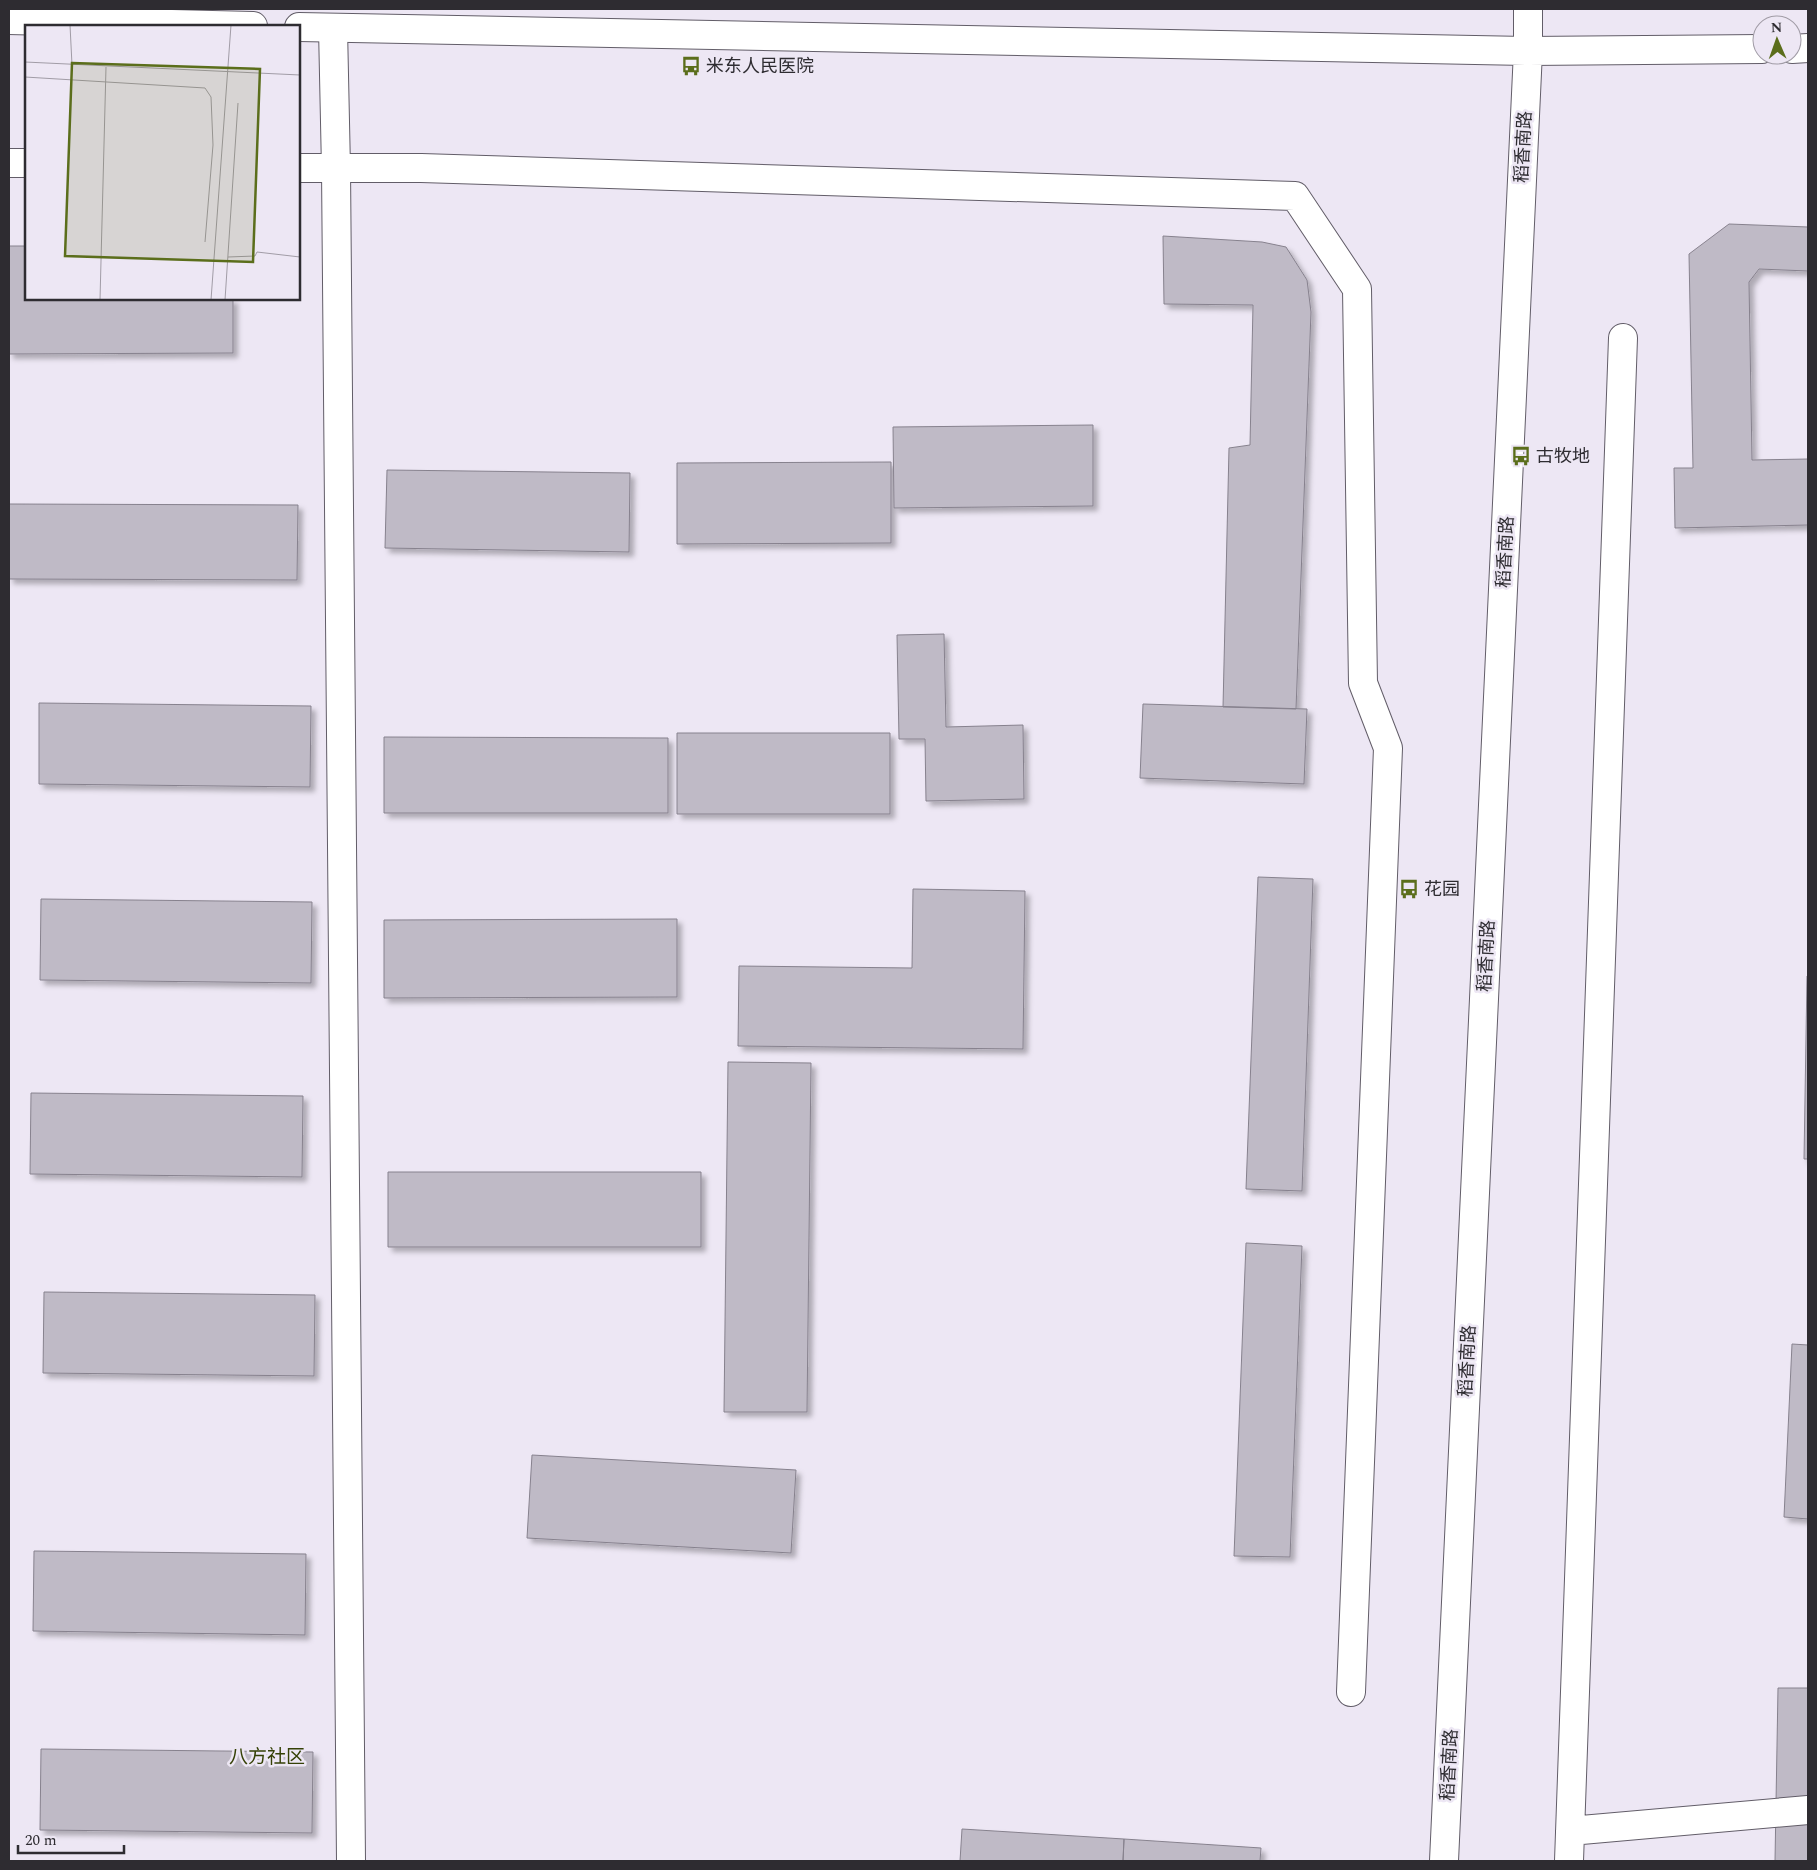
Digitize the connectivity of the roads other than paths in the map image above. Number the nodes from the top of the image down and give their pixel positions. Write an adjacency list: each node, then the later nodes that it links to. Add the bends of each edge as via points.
1 (1528, 9): 7 (street, 稻香南路)
2 (9, 20): 3 (street)
3 (212, 25)
4 (300, 27): 5 (street)
5 (333, 28): 7 (street); 11 (street)
6 (1752, 49): 7 (street)
7 (1528, 51): 17 (street, 稻香南路)
8 (9, 163): 9 (street)
9 (25, 163)
10 (300, 168): 11 (street)
11 (336, 169): 13 (street, via 421,168 1295,196 1352,281 1357,289 1363,683 1388,748); 16 (street)
12 (1623, 338): 15 (street)
13 (1351, 1692)
14 (1808, 1810): 15 (street)
15 (1570, 1831): 18 (street)
16 (351, 1861)
17 (1444, 1861)
18 (1569, 1861)

